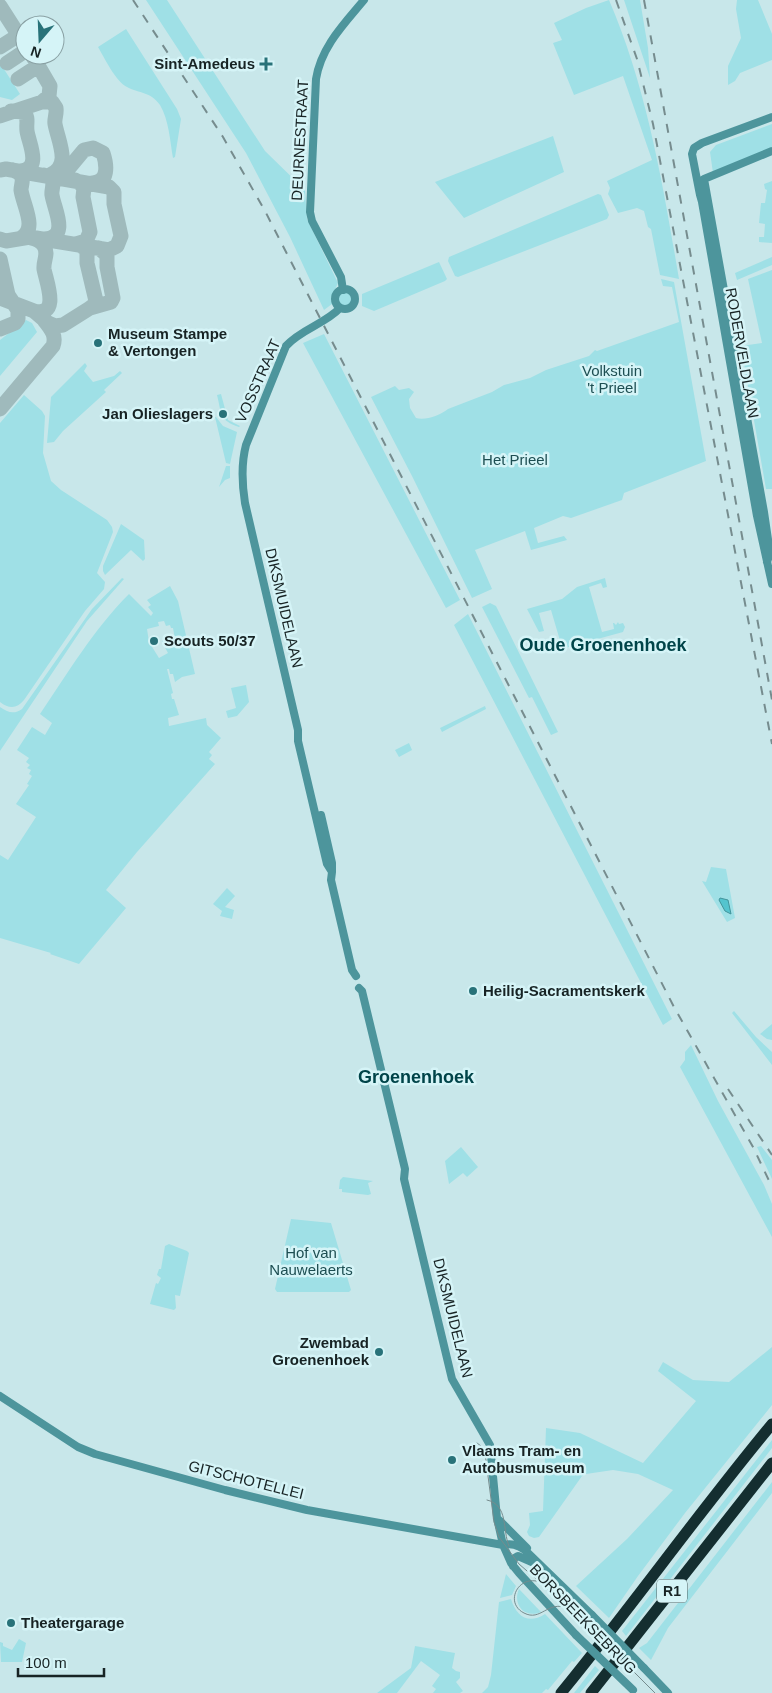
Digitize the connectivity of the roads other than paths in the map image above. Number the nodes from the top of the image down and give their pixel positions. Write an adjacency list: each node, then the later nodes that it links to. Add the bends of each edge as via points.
1 (364, 0): 4 (street, DEURNESTRAAT, via 326,49 316,79 310,212 341,277)
2 (772, 117): 7 (street, RODERVELDLAAN, via 705,141 694,148 692,157)
3 (772, 151): 7 (street, RODERVELDLAAN, via 704,178)
4 (343, 290): 5 (street, DEURNESTRAAT, via 336,298); 5 (street, DEURNESTRAAT, via 352,292 356,300 351,308)
5 (340, 308): 6 (street, VOSSTRAAT, via 286,346 246,444)
6 (243, 491): 12 (street, DIKSMUIDELAAN, via 298,741 327,864 332,872 333,889 400,1171 452,1379 490,1445)
7 (765, 520): 8 (street, RODERVELDLAAN, via 763,530 770,553 767,562)
8 (772, 584)
9 (0, 1396): 13 (street, GITSCHOTELLEI, via 78,1448 90,1452 307,1510)
10 (772, 1424): 17 (highway, R1)
11 (772, 1463): 18 (highway, R1)
12 (497, 1518): 13 (street, DIKSMUIDELAAN); 15 (street)
13 (503, 1545): 14 (street, BORSBEEKSEBRUG); 15 (street, BORSBEEKSEBRUG, via 520,1547)
14 (513, 1566): 15 (street, BORSBEEKSEBRUG, via 513,1559 518,1556); 16 (street, BORSBEEKSEBRUG, bridge)
15 (544, 1570): 19 (street, BORSBEEKSEBRUG, bridge)
16 (634, 1692)
17 (561, 1693)
18 (591, 1693)
19 (668, 1693)

